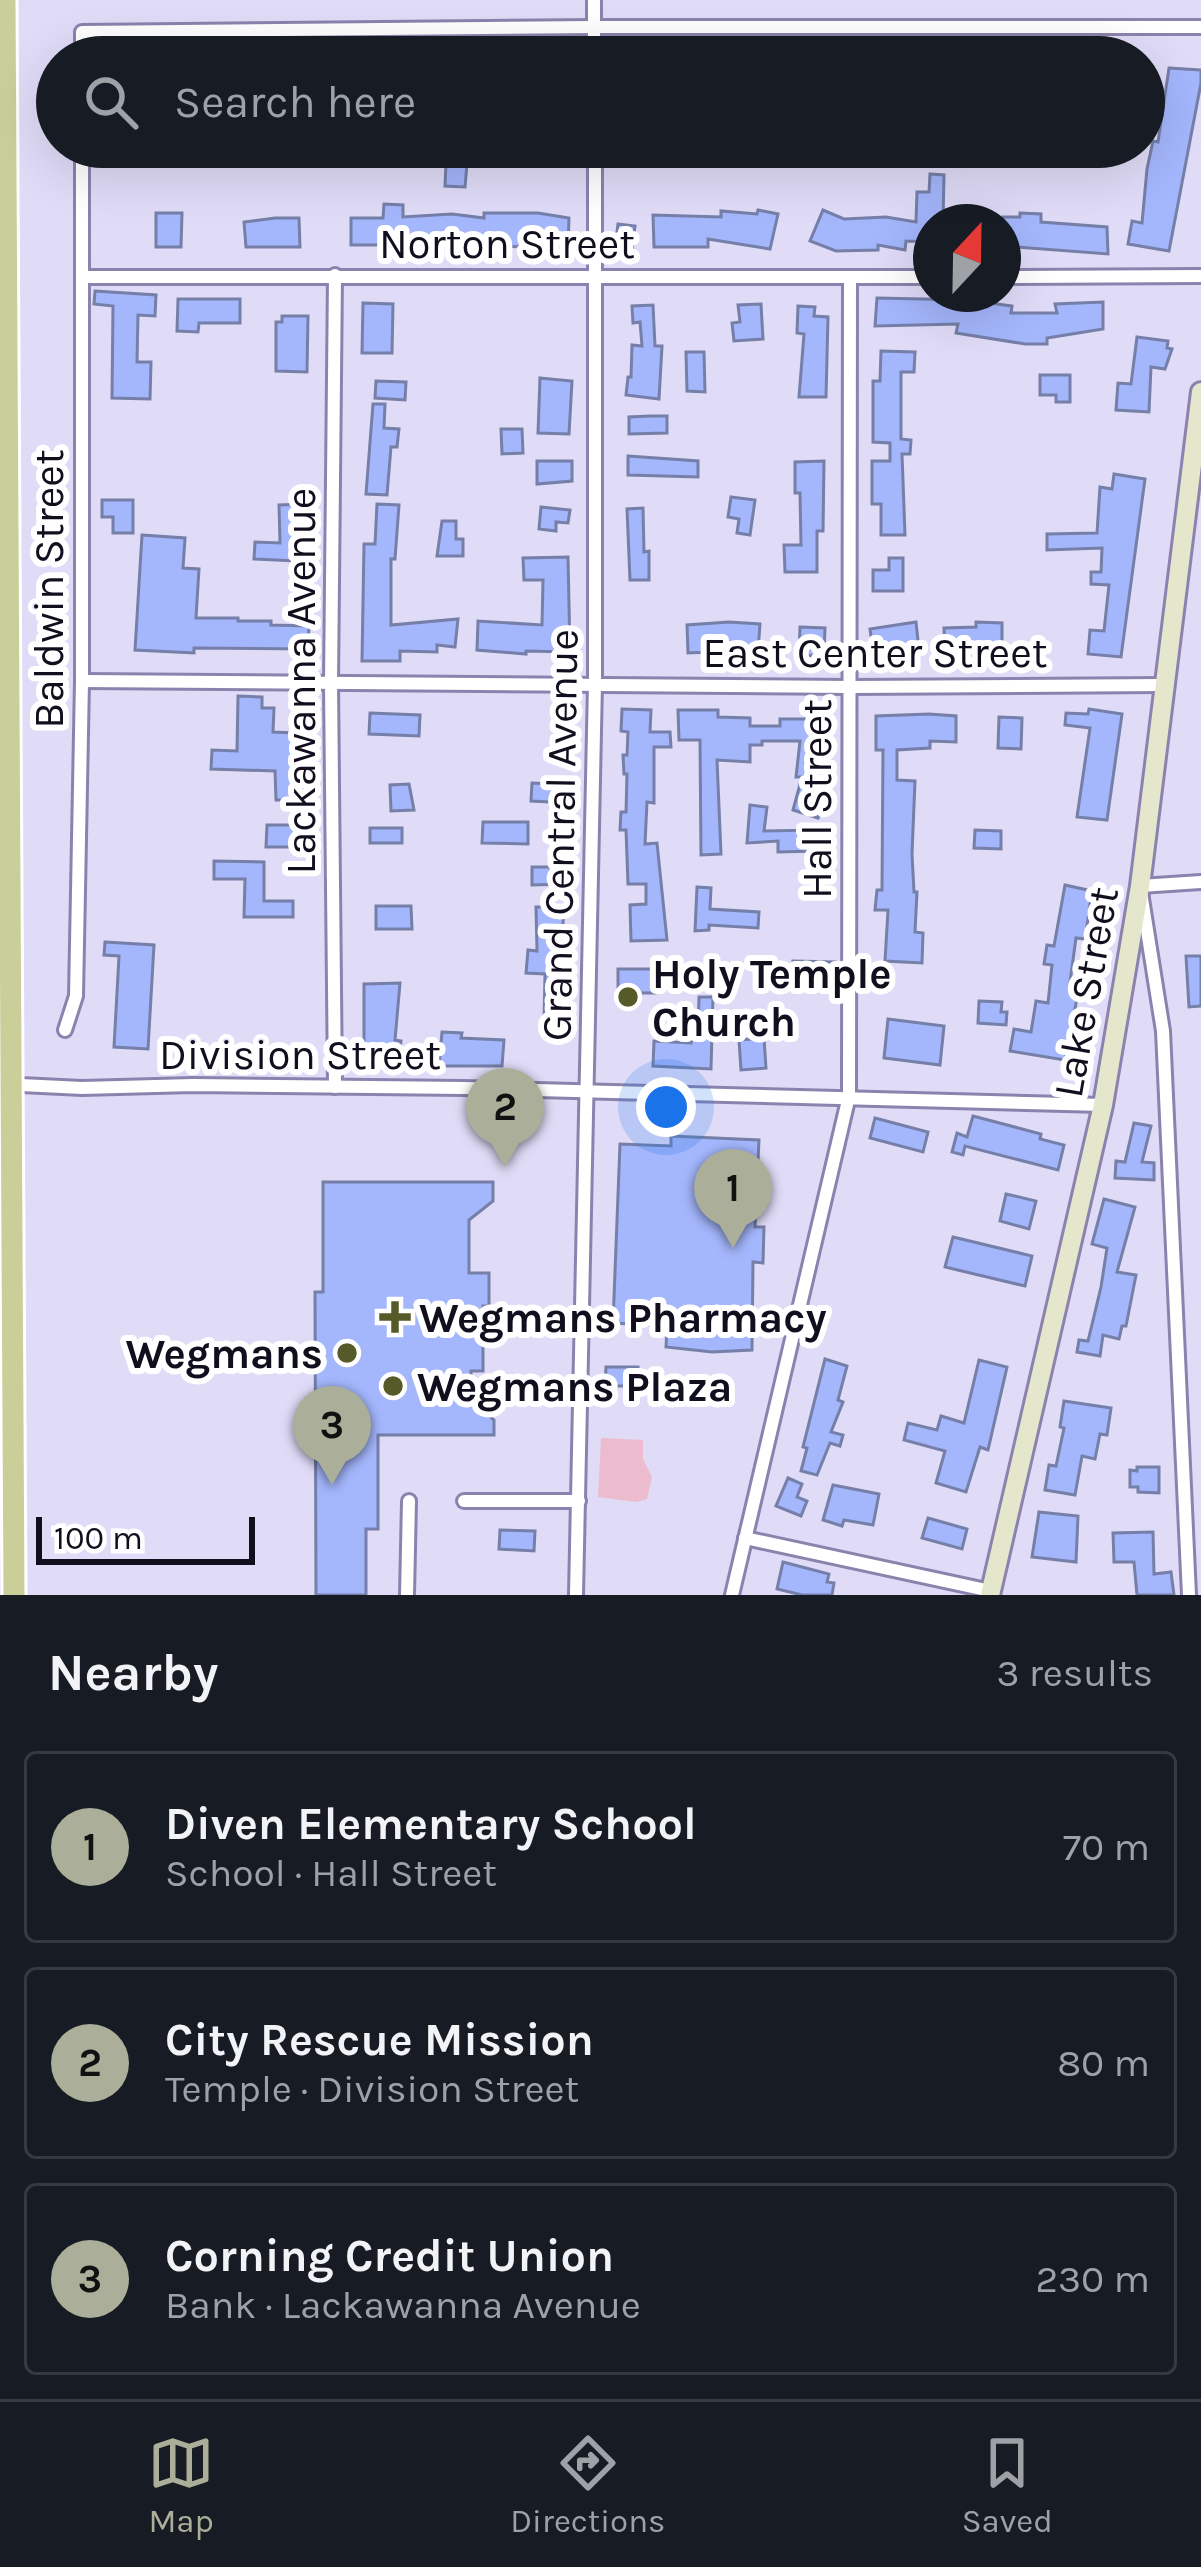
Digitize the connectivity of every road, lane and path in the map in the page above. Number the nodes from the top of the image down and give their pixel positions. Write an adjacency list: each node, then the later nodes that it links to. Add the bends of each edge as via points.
1 (5, 0): 25 (main road)
2 (594, 0): 3 (street)
3 (594, 26): 4 (street); 5 (street); 6 (street)
4 (1201, 27)
5 (82, 36)
6 (594, 36)
7 (82, 168): 15 (street, Baldwin Street)
8 (595, 168): 10 (street, Grand Central Avenue)
9 (334, 275): 10 (street, Norton Street); 15 (street, Norton Street); 19 (street, Lackawanna Avenue)
10 (596, 276): 12 (street, Norton Street); 18 (street, Grand Central Avenue)
11 (1201, 276): 14 (street)
12 (850, 277): 13 (street, Norton Street); 21 (street, Hall Street)
13 (913, 277)
14 (1021, 277)
15 (82, 278): 17 (street, Baldwin Street)
16 (1201, 392): 20 (main road, Lake Street)
17 (82, 681): 19 (street, East Center Street); 24 (street, Baldwin Street, via 76,996)
18 (595, 683): 19 (street, East Center Street); 21 (street, East Center Street); 27 (street, Grand Central Avenue)
19 (331, 684): 26 (street, Lackawanna Avenue)
20 (1163, 685): 21 (street, East Center Street); 23 (main road, Lake Street)
21 (850, 687): 28 (street, Hall Street)
22 (1201, 882): 23 (street)
23 (1139, 886): 29 (main road, Lake Street); 39 (street, via 1163,1031)
24 (65, 1030)
25 (5, 1085): 26 (street, Division Street); 35 (main road)
26 (334, 1087): 27 (street, Division Street)
27 (589, 1091): 28 (street, Division Street); 32 (street, Grand Central Avenue)
28 (849, 1096): 29 (street, Division Street); 33 (street, Hall Street)
29 (1103, 1106): 34 (main road, Lake Street)
30 (409, 1501): 36 (street)
31 (464, 1501): 32 (street)
32 (579, 1501): 37 (street, Grand Central Avenue)
33 (746, 1538): 34 (street); 38 (street, Hall Street)
34 (990, 1593)
35 (14, 1595)
36 (407, 1595)
37 (575, 1595)
38 (732, 1595)
39 (1189, 1595)

